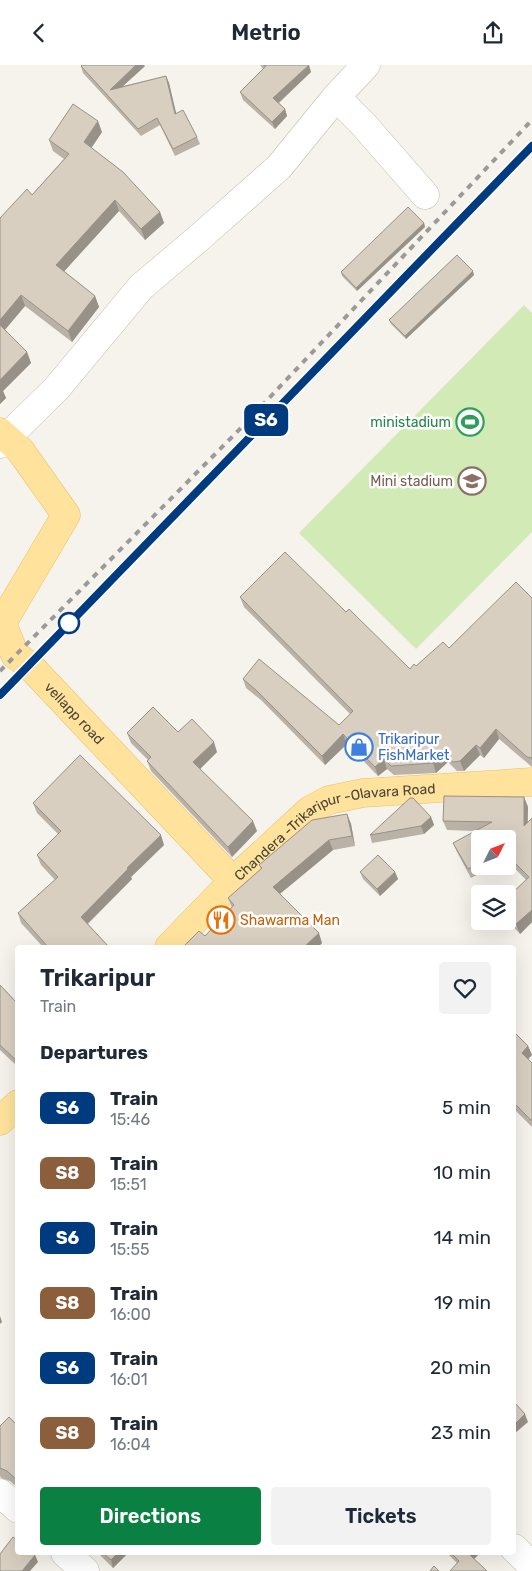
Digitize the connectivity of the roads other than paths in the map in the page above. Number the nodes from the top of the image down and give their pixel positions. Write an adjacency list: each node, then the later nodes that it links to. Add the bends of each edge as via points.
1 (366, 65): 2 (street)
2 (336, 97): 3 (street); 4 (street, via 279,167 141,287 57,388)
3 (425, 195)
4 (2, 438): 6 (main road, vellapp road, via 20,450 66,515 2,623 15,655 29,665)
5 (532, 782): 6 (main road, Chandera -Trikaripur -Olavara Road, via 363,793 329,800 310,810)
6 (233, 881): 7 (main road, Chandera -Trikaripur -Olavara Road)
7 (171, 945)
8 (0, 1493): 9 (street)
9 (15, 1506)
10 (516, 1551): 12 (street)
11 (67, 1555): 13 (street)
12 (532, 1566)
13 (85, 1571)

